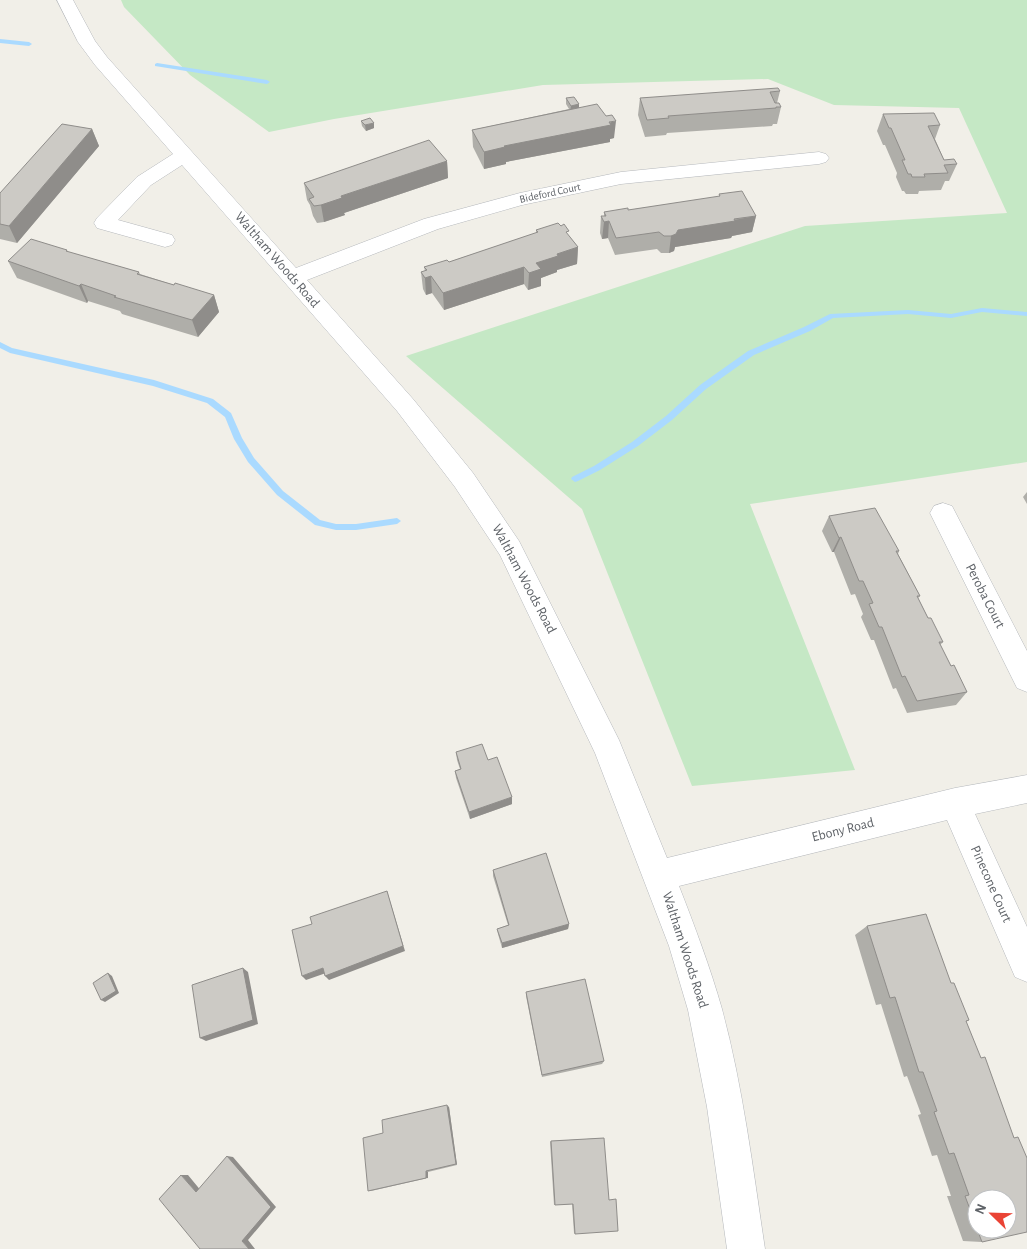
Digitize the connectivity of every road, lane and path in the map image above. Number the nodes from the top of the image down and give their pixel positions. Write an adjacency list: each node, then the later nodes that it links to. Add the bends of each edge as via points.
1 (66, 0): 2 (street, Waltham Woods Road, via 96,54)
2 (185, 155): 4 (street, via 144,181 104,224); 5 (street, Waltham Woods Road)
3 (819, 158): 5 (street, Bideford Court, via 621,178 520,200 431,224)
4 (165, 240)
5 (293, 278): 10 (street, Waltham Woods Road, via 436,444 510,549 609,750)
6 (943, 513): 7 (street, Peroba Court)
7 (1027, 679)
8 (1027, 790): 9 (street, Ebony Road)
9 (955, 803): 10 (street, Ebony Road); 11 (street, Pinecone Court)
10 (660, 875): 12 (street, Waltham Woods Road, via 705,1010 725,1107)
11 (1027, 965)
12 (746, 1249)

